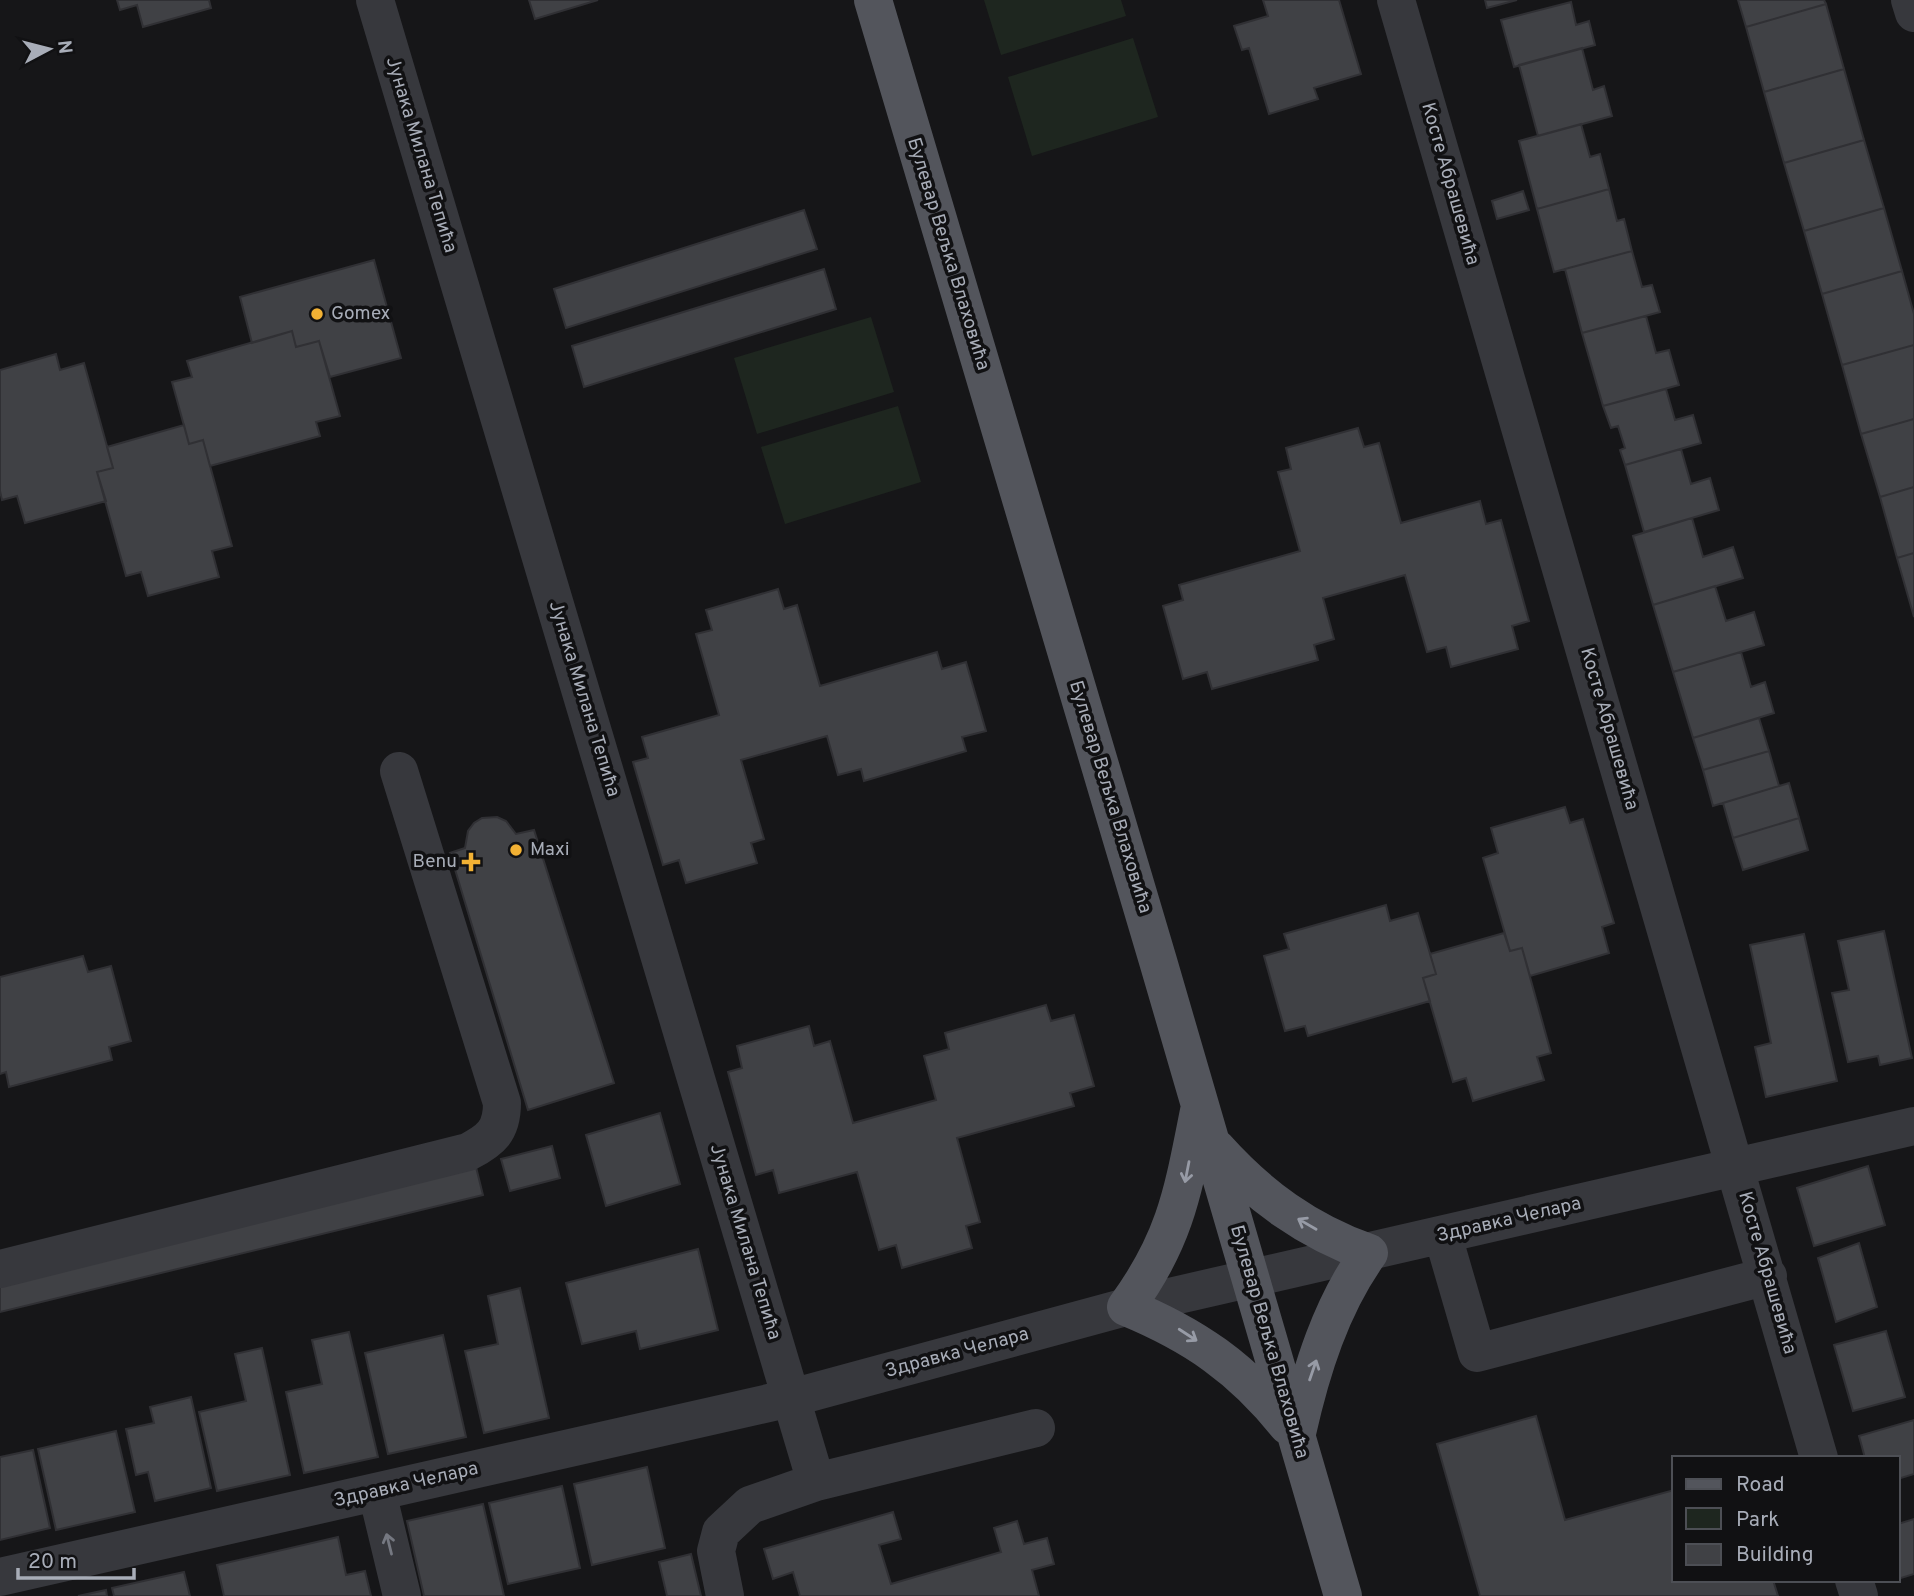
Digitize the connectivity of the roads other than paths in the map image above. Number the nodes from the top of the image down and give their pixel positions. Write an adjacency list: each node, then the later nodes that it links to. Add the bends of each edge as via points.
1 (375, 0): 17 (street, Јунака Милана Тепића)
2 (873, 0): 7 (main road, Булевар Вељка Влаховића)
3 (1396, 0): 10 (street, Косте Абрашевића)
4 (1910, 0): 5 (street)
5 (1914, 13)
6 (399, 771): 13 (street, via 502,1103 496,1133 467,1152)
7 (1201, 1105): 9 (main road, Булевар Вељка Влаховића); 16 (main road, one-way to 16, via 1182,1195 1166,1244)
8 (1914, 1126): 10 (street, Здравка Челара)
9 (1212, 1144): 12 (main road, one-way to 9, via 1338,1242 1269,1200); 15 (main road, Булевар Вељка Влаховића)
10 (1737, 1167): 11 (street, Здравка Челара); 14 (street, Косте Абрашевића)
11 (1443, 1236): 12 (street, Здравка Челара); 14 (street, via 1478,1353)
12 (1369, 1253): 15 (street, Здравка Челара); 19 (main road, one-way to 12, via 1322,1344 1353,1275)
13 (0, 1269)
14 (1768, 1276): 20 (street, Косте Абрашевића)
15 (1251, 1279): 16 (street, Здравка Челара); 19 (main road, Булевар Вељка Влаховића)
16 (1126, 1307): 17 (street, Здравка Челара); 19 (main road, one-way to 19, via 1174,1326 1210,1349 1257,1391)
17 (791, 1398): 21 (street, Јунака Милана Тепића); 22 (street, Здравка Челара)
18 (1037, 1428): 21 (street)
19 (1296, 1436): 26 (main road, Булевар Вељка Влаховића)
20 (1818, 1456)
21 (816, 1482): 25 (street, via 750,1505 721,1532 716,1551)
22 (377, 1492): 23 (street, Здравка Челара); 24 (street, one-way to 22)
23 (0, 1577)
24 (402, 1596)
25 (725, 1596)
26 (1343, 1596)

